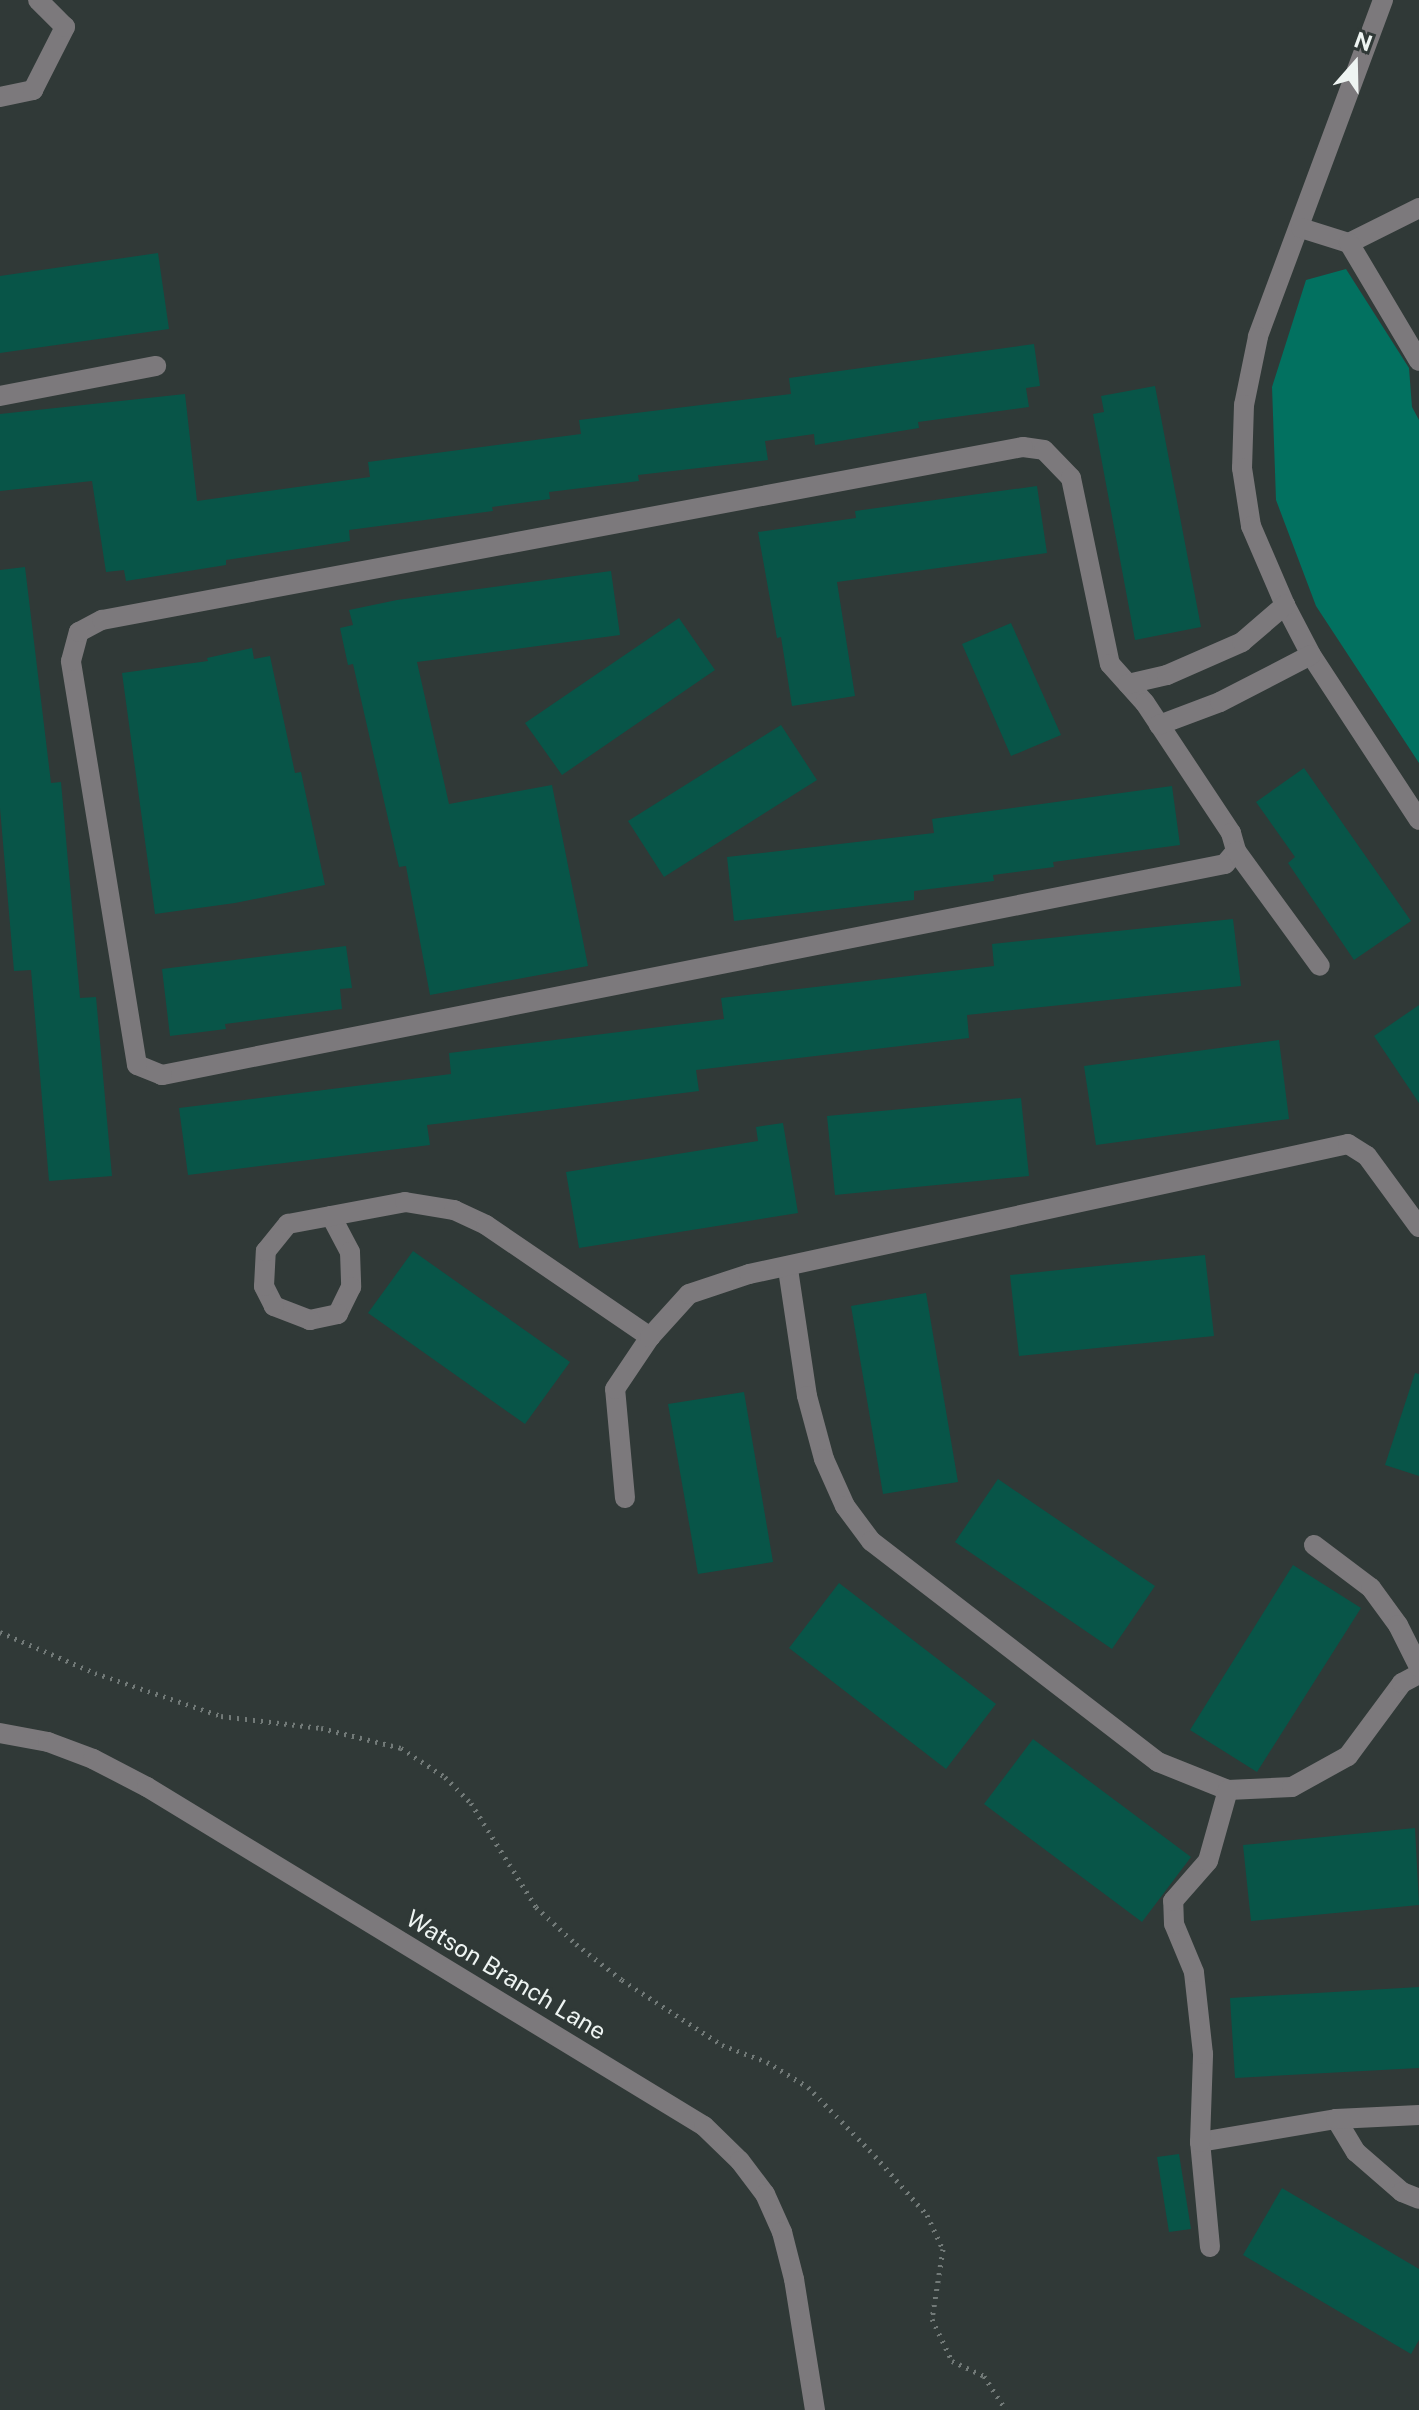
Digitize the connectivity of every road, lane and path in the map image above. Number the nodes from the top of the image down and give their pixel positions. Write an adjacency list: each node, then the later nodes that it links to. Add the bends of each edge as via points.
1 (38, 0): 3 (street, via 65,27 33,90)
2 (1383, 0): 5 (street)
3 (0, 97)
4 (1419, 208): 6 (street)
5 (1301, 228): 6 (street); 10 (street, via 1258,337 1244,405 1242,468 1251,526)
6 (1349, 243): 7 (street)
7 (1419, 361)
8 (156, 366): 9 (street)
9 (0, 396)
10 (1285, 605): 11 (street); 12 (street, via 1242,642 1167,675)
11 (1311, 655): 13 (street, via 1220,702); 14 (street)
12 (1128, 684): 13 (street); 15 (street, via 1110,664 1071,478 1044,450 1023,447 102,620 79,632 71,661 137,1065 162,1075 1225,864)
13 (1159, 725): 15 (street, via 1231,833)
14 (1419, 820)
15 (1236, 851): 16 (street)
16 (1320, 966)
17 (331, 1216): 17 (street, via 288,1224 266,1251 264,1286 274,1306 310,1320 338,1314 351,1287 350,1252); 20 (street, via 405,1202 454,1210 486,1225)
18 (1419, 1227): 19 (street, via 1367,1156 1348,1144)
19 (788, 1269): 20 (street, via 749,1274 689,1294); 27 (street, via 807,1396 824,1459 845,1506 871,1541 1158,1762)
20 (650, 1337): 21 (street, via 615,1389)
21 (625, 1498)
22 (1314, 1545): 24 (street, via 1371,1588)
23 (0, 1632): 34 (path, via 95,1673 221,1716 321,1728 401,1748 445,1777 471,1803 536,1907 576,1944 722,2045 767,2062 808,2087 875,2156 927,2215 943,2249 932,2319 952,2361 984,2376)
24 (1419, 1667)
25 (1419, 1674): 27 (street, via 1402,1683 1348,1756 1292,1787)
26 (0, 1733): 33 (street, Watson Branch Lane, via 48,1742 147,1787 704,2126 765,2194 782,2232)
27 (1228, 1790): 30 (street, via 1208,1861 1173,1901 1174,1924 1194,1972 1203,2054)
28 (1419, 2115): 29 (street)
29 (1336, 2119): 30 (street); 31 (street, via 1356,2152 1402,2192)
30 (1200, 2142): 32 (street)
31 (1419, 2199)
32 (1210, 2247)
33 (815, 2410)
34 (1006, 2410)

